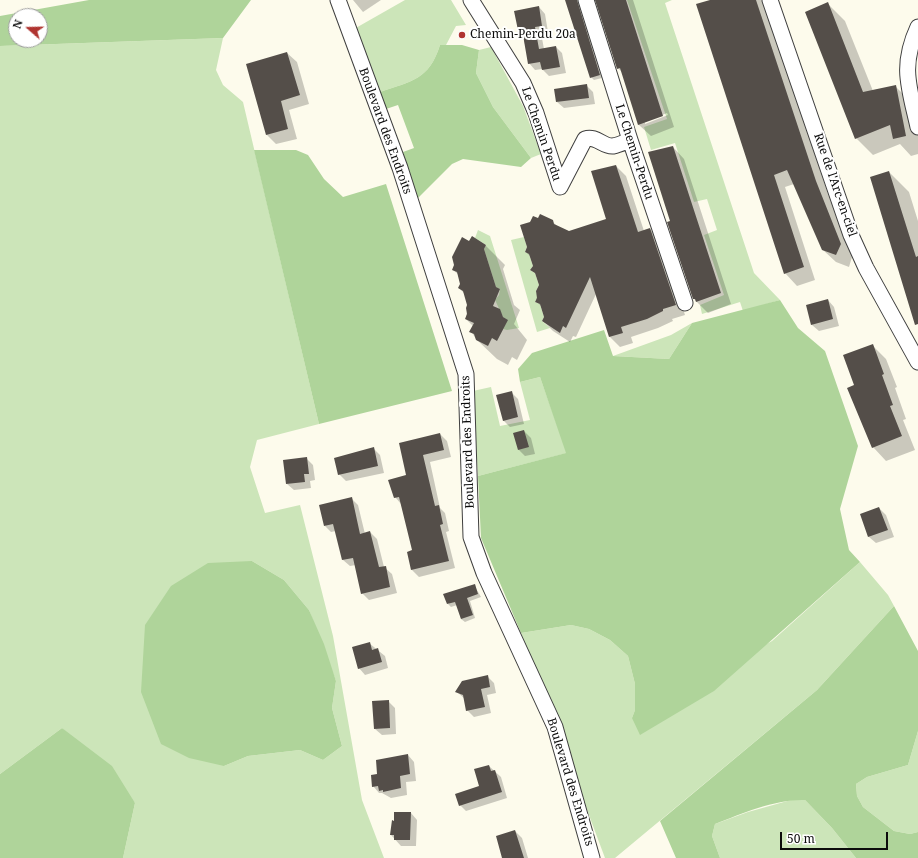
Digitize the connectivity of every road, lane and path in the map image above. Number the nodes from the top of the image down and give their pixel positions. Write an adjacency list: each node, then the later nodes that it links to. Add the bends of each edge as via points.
1 (338, 0): 10 (street, Boulevard des Endroits, via 400,168 466,374 471,537 484,573 555,727)
2 (471, 0): 7 (street, Le Chemin Perdu, via 523,83 536,113 560,187 585,139 593,138 613,146)
3 (586, 0): 7 (street, Le Chemin-Perdu)
4 (770, 0): 9 (street, Rue de l'Arc-en-ciel, via 851,235 866,268)
5 (918, 27): 6 (street, via 908,54 908,80)
6 (918, 127)
7 (630, 140): 8 (street, Le Chemin-Perdu)
8 (685, 303)
9 (918, 362)
10 (592, 858)

